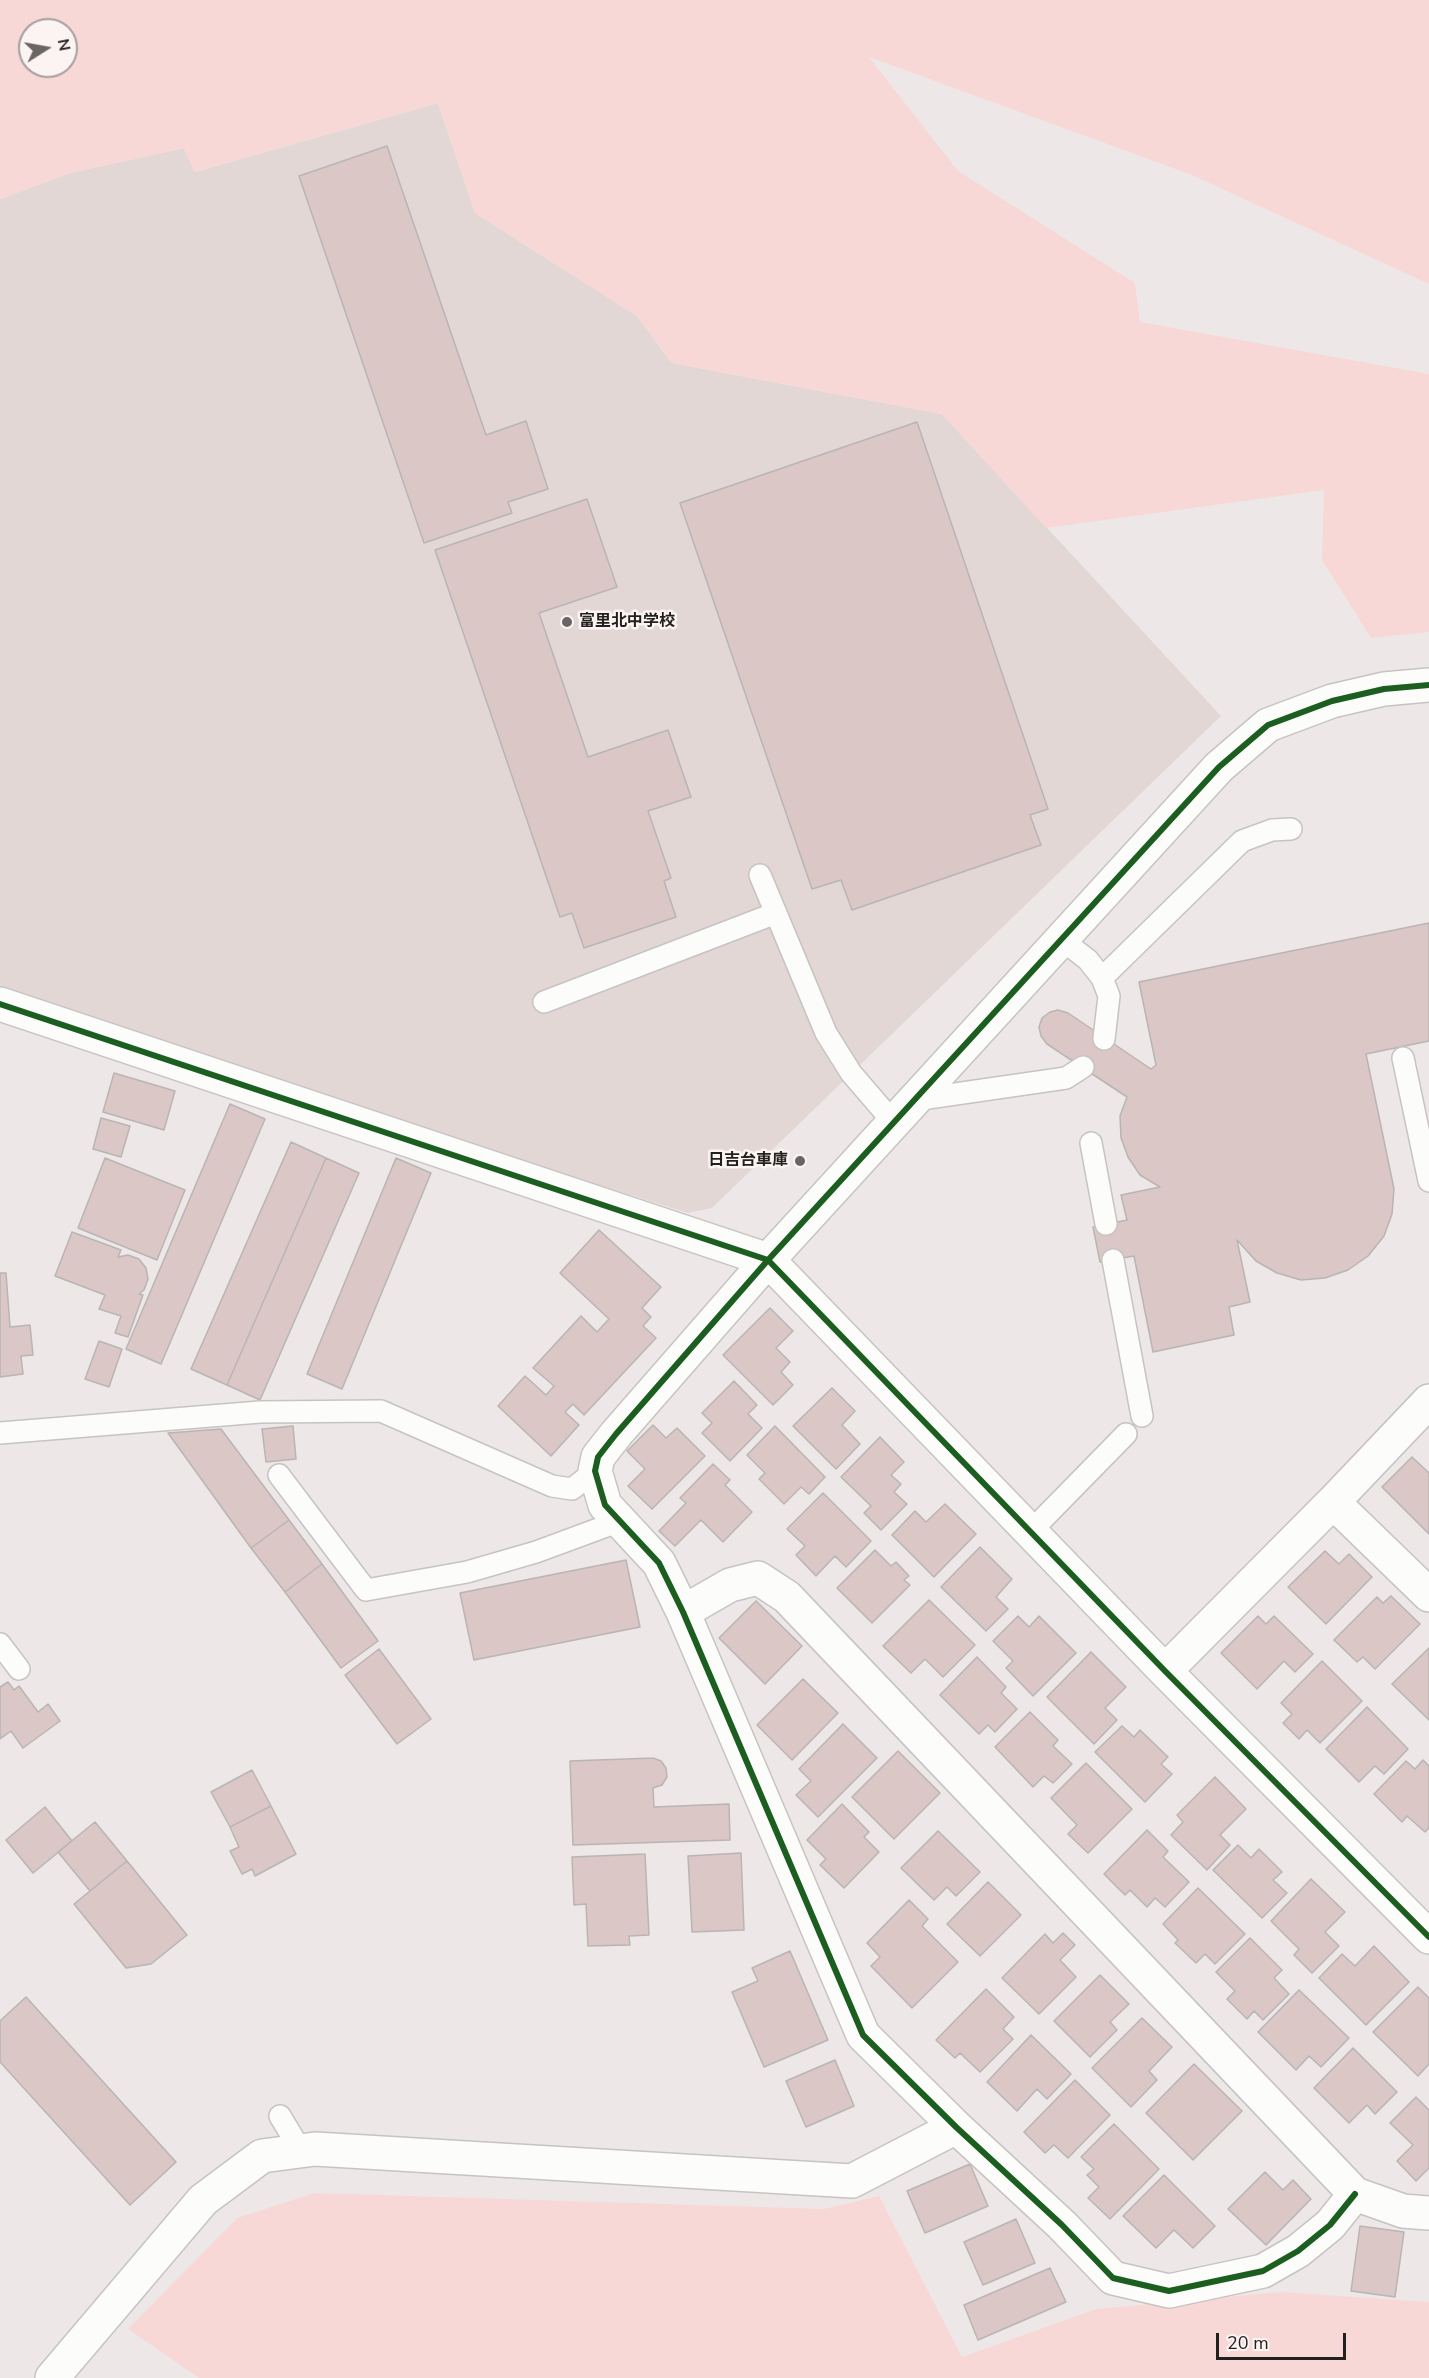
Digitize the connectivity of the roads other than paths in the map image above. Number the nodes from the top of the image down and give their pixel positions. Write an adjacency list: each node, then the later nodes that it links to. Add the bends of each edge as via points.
1 (1429, 685): 5 (street, via 1332,700 1268,725 1219,767)
2 (1291, 829): 6 (lane, via 1272,830 1242,841)
3 (760, 875): 4 (lane)
4 (776, 913): 7 (lane); 12 (lane, via 826,1033 851,1073)
5 (1061, 939): 6 (lane, via 1088,960); 12 (street)
6 (1102, 978): 9 (lane, via 1109,996)
7 (544, 1002)
8 (0, 1004): 16 (street)
9 (1104, 1039)
10 (1403, 1058): 14 (lane)
11 (1083, 1067): 12 (lane, via 1066,1078)
12 (904, 1111): 16 (street)
13 (1091, 1143): 15 (lane)
14 (1429, 1181)
15 (1106, 1224)
16 (768, 1260): 22 (street, via 616,1434 598,1457); 26 (street)
17 (1113, 1260): 19 (lane)
18 (1429, 1401): 24 (street)
19 (1142, 1416)
20 (0, 1433): 22 (lane, via 260,1412 381,1412 552,1486 572,1490)
21 (1126, 1434): 26 (lane)
22 (595, 1471): 25 (street, via 605,1505)
23 (279, 1475): 25 (lane, via 366,1590 466,1572 536,1552)
24 (1333, 1502): 27 (street); 31 (street)
25 (620, 1521): 28 (street, via 659,1563)
26 (1029, 1532): 31 (street)
27 (1429, 1595)
28 (682, 1612): 34 (street, via 863,2035); 36 (street, via 730,1585 758,1578 787,1597)
29 (0, 1644): 30 (lane)
30 (19, 1669)
31 (1165, 1671): 32 (street)
32 (1429, 1938)
33 (280, 2116): 35 (lane)
34 (956, 2127): 35 (street, via 852,2181); 36 (street, via 1113,2278 1169,2291 1263,2271 1298,2251 1330,2225)
35 (300, 2151): 38 (street, via 262,2156 203,2200)
36 (1355, 2194): 37 (street, via 1403,2211)
37 (1429, 2213)
38 (52, 2378)

